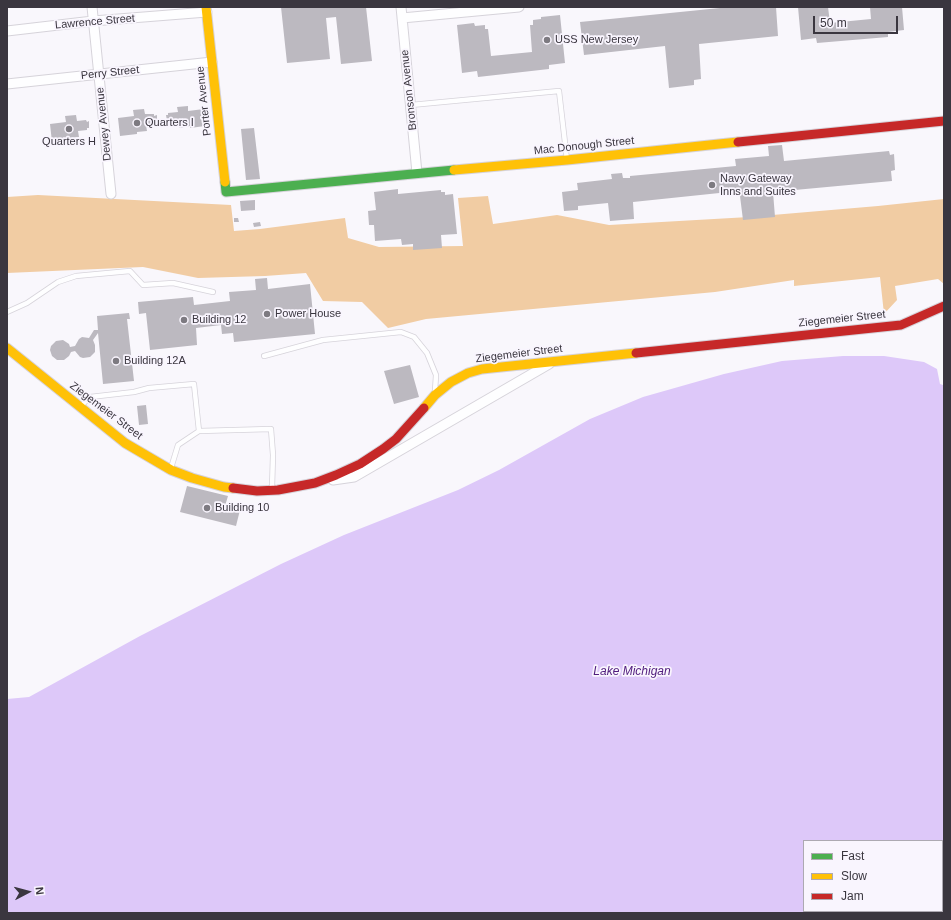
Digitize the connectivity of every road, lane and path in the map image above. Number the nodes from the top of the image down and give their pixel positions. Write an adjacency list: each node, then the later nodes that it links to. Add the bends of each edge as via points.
1 (92, 7): 6 (street, Dewey Avenue)
2 (401, 7): 5 (street, Bronson Avenue)
3 (519, 7): 5 (street)
4 (206, 9): 6 (street, Lawrence Street); 8 (street, Porter Avenue)
5 (402, 18): 11 (street, Bronson Avenue)
6 (93, 21): 7 (street, Lawrence Street); 9 (street, Dewey Avenue)
7 (7, 31)
8 (212, 62): 9 (street, Perry Street); 15 (street, Porter Avenue)
9 (98, 74): 10 (street, Perry Street); 16 (street, Dewey Avenue)
10 (7, 84)
11 (411, 105): 13 (lane, via 559,91); 14 (street, Bronson Avenue)
12 (944, 121): 13 (street, Mac Donough Street)
13 (567, 160): 14 (street, Mac Donough Street)
14 (417, 173): 15 (street, Mac Donough Street)
15 (226, 192)
16 (111, 194)
17 (213, 292): 19 (lane, via 173,283 143,285 130,271 76,276 58,282 27,303)
18 (944, 306): 22 (street, Ziegemeier Street, via 901,325)
19 (7, 312)
20 (7, 348): 24 (street, Ziegemeier Street)
21 (264, 356): 23 (lane, via 323,340 402,332 414,337 427,353 436,375)
22 (554, 361): 23 (street, Ziegemeier Street, via 482,368 450,382); 27 (street, via 354,477)
23 (435, 395): 27 (street, Ziegemeier Street, via 415,419 383,449 360,464)
24 (80, 407): 25 (lane, via 90,398 149,388 194,384); 26 (street, Ziegemeier Street, via 125,443)
25 (199, 431): 26 (lane, via 178,445); 28 (lane, via 271,429)
26 (171, 470): 28 (street, Ziegemeier Street, via 224,487)
27 (315, 483): 28 (street, Ziegemeier Street)
28 (272, 490)

